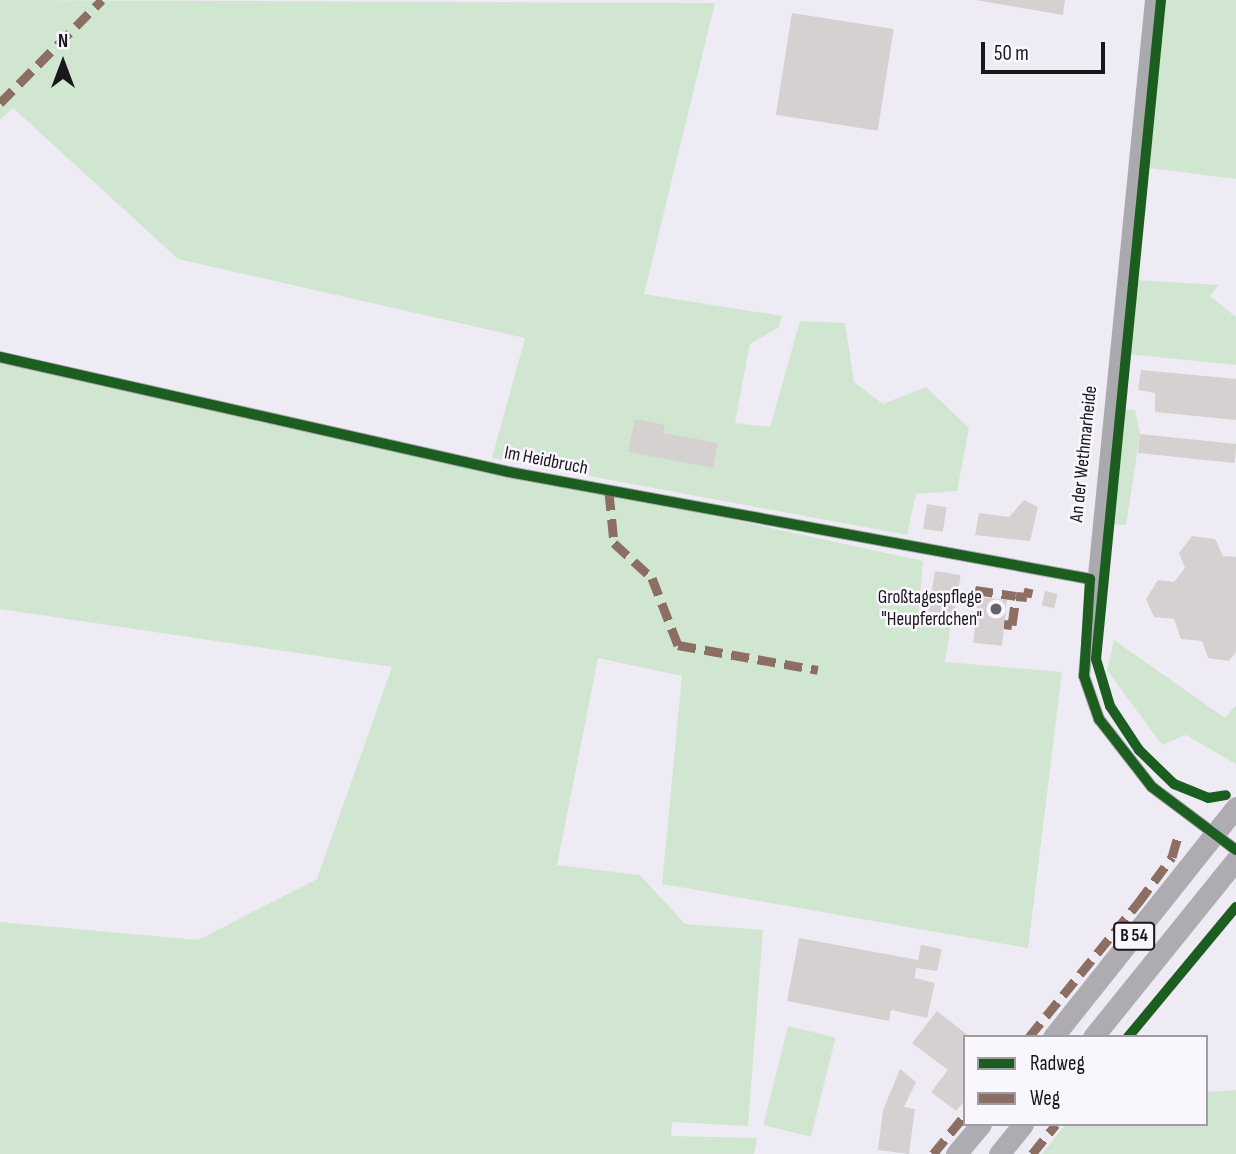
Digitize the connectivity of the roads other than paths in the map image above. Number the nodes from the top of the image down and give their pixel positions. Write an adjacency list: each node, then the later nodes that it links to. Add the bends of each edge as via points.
1 (1151, 0): 3 (street, An der Wethmarheide)
2 (0, 357): 3 (street, Im Heidbruch, via 509,472)
3 (1090, 579): 5 (street, An der Wethmarheide, via 1084,676 1099,719 1152,787)
4 (1236, 807): 5 (main road, B 54)
5 (1214, 834): 6 (street, An der Wethmarheide); 8 (main road, B 54)
6 (1236, 850)
7 (1236, 860): 9 (main road, B 54)
8 (1054, 1035)
9 (1095, 1035)
10 (979, 1126): 12 (main road)
11 (1021, 1126): 13 (main road)
12 (956, 1154)
13 (999, 1154)

